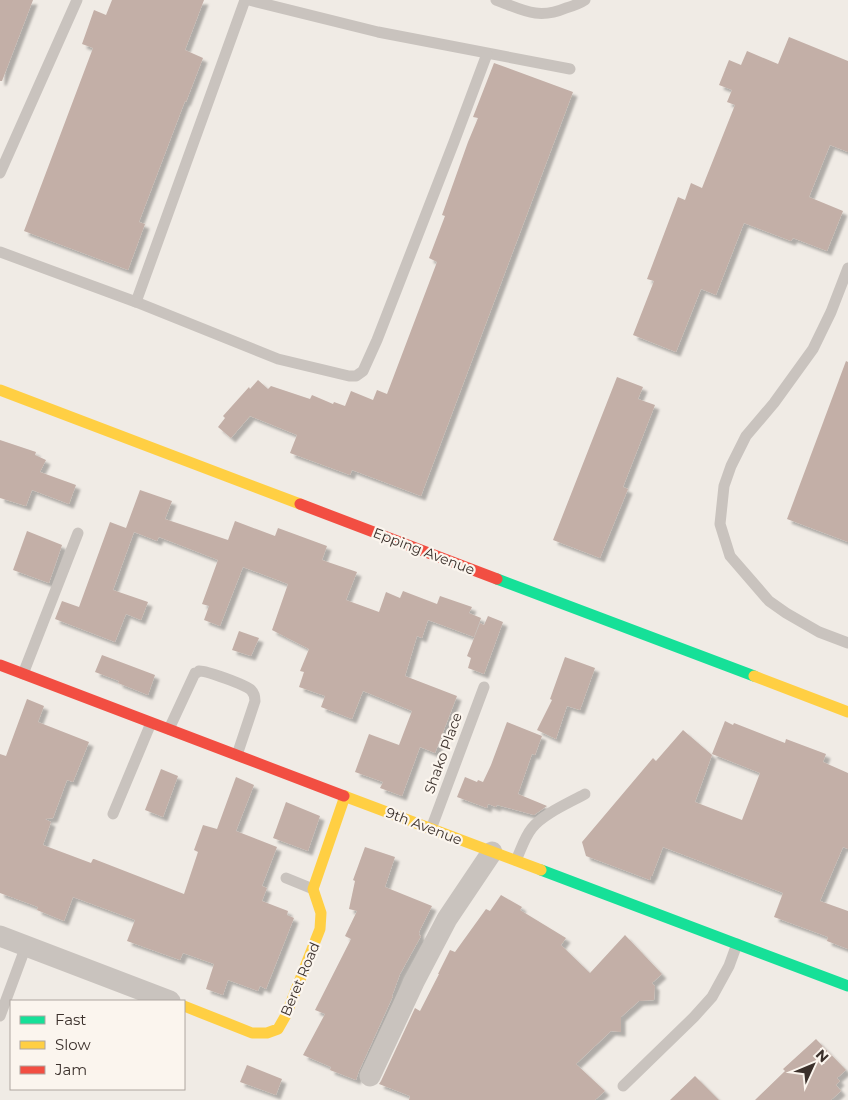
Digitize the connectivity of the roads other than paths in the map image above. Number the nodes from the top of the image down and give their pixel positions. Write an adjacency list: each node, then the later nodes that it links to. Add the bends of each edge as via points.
1 (77, 0): 8 (lane)
2 (245, 0): 11 (lane)
3 (249, 0): 6 (lane, via 378,32)
4 (496, 0): 5 (lane, via 544,14 558,12)
5 (585, 0)
6 (487, 54): 7 (lane); 11 (lane, via 377,340 363,371 356,376 278,358)
7 (570, 69)
8 (0, 173)
9 (0, 252): 11 (lane)
10 (848, 268): 14 (lane, via 832,312 813,349 746,436 731,466 724,486 720,524 730,556 769,601 819,632)
11 (136, 302)
12 (0, 390): 18 (street, Epping Avenue)
13 (78, 532): 16 (lane)
14 (848, 643)
15 (0, 665): 16 (street, 9th Avenue)
16 (24, 674): 19 (street, 9th Avenue)
17 (484, 687): 25 (lane, Shako Place)
18 (848, 712)
19 (151, 723): 20 (street, 9th Avenue); 24 (lane)
20 (169, 730): 21 (street, 9th Avenue); 21 (lane, via 195,673 212,674 246,686 252,690 255,700)
21 (237, 755): 23 (street, 9th Avenue)
22 (585, 794): 27 (lane, via 541,819 526,838)
23 (345, 796): 25 (street, 9th Avenue); 29 (street)
24 (113, 814)
25 (431, 829): 26 (street, 9th Avenue)
26 (492, 852): 27 (street, 9th Avenue); 37 (street, via 447,919)
27 (516, 860): 31 (street, 9th Avenue)
28 (286, 878): 29 (lane)
29 (313, 889): 35 (street, Beret Road, via 321,914 320,929 278,1028 267,1033 252,1033)
30 (0, 936): 32 (street)
31 (737, 944): 33 (street, 9th Avenue); 38 (lane, via 730,966 712,997)
32 (26, 946): 34 (street); 36 (lane)
33 (848, 986)
34 (167, 1000)
35 (185, 1006)
36 (0, 1016)
37 (370, 1076)
38 (623, 1086)

